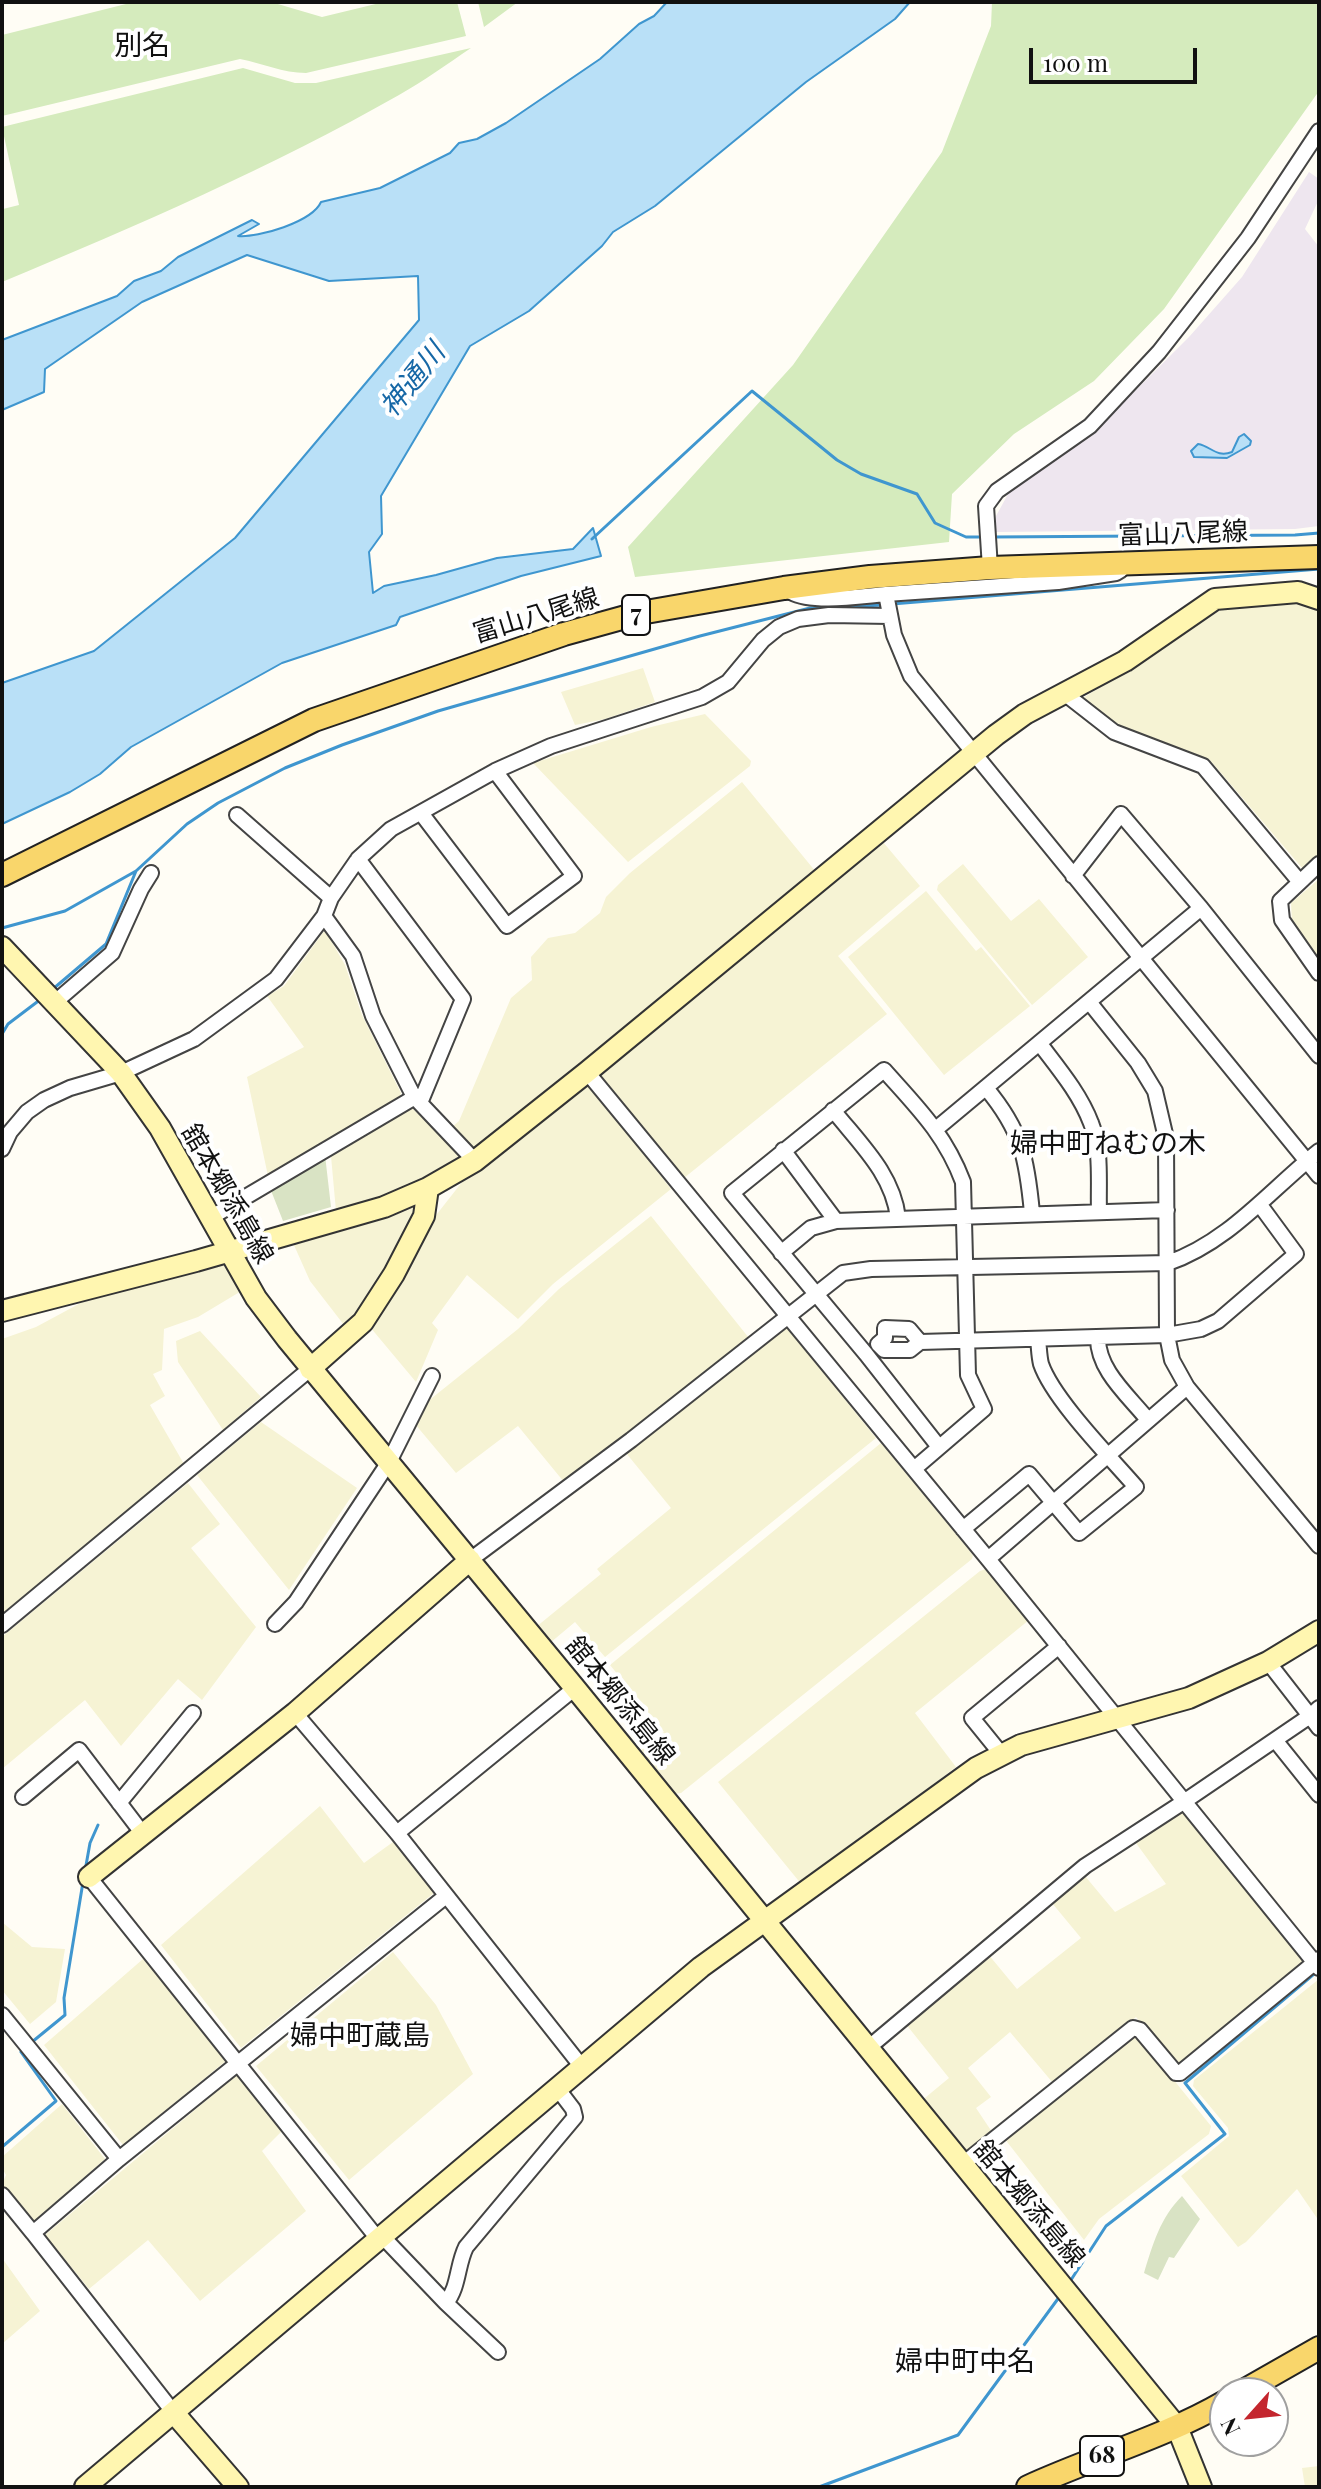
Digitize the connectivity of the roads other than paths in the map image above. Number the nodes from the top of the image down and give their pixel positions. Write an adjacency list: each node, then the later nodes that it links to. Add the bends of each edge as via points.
1 (1319, 131): 4 (street, via 1248,238 1159,352 1090,426 997,491 986,506)
2 (1319, 557): 3 (main road, 富山八尾線 / 7)
3 (1132, 564): 4 (main road, 富山八尾線 / 7); 7 (street, via 1116,573)
4 (990, 568): 5 (main road, 富山八尾線 / 7)
5 (784, 588): 7 (street, via 798,596); 16 (main road, 富山八尾線 / 7, via 640,613 379,696 314,720)
6 (1319, 599): 8 (street, via 1298,592 1215,599 1125,661)
7 (888, 605): 9 (street, via 911,676); 10 (street, via 798,619 779,627 728,682 702,697 551,746)
8 (1064, 693): 9 (street, via 1025,714); 18 (street, via 1114,732 1203,766)
9 (974, 755): 17 (street); 29 (street)
10 (495, 771): 11 (street); 11 (street, via 574,876 507,926)
11 (421, 813): 13 (street, via 391,829)
12 (237, 815): 19 (street)
13 (358, 859): 19 (street); 32 (street, via 463,999)
14 (1319, 864): 18 (street)
15 (151, 873): 25 (street, via 112,953)
16 (2, 875)
17 (1073, 876): 20 (street, via 1121,814); 23 (street)
18 (1299, 881): 24 (street, via 1280,901 1282,920)
19 (331, 898): 21 (street)
20 (1201, 908): 23 (street); 28 (street)
21 (324, 916): 30 (street, via 276,979 194,1039); 32 (street, via 353,956 373,1016)
22 (2, 947): 25 (street, 舘本郷添島線)
23 (1143, 959): 26 (street); 39 (street)
24 (1319, 973)
25 (54, 1003): 30 (street, 舘本郷添島線)
26 (1090, 1003): 27 (street); 43 (street, via 1155,1091 1166,1138)
27 (1040, 1044): 31 (street); 44 (street, via 1074,1089 1092,1125)
28 (1319, 1056)
29 (587, 1072): 38 (street); 56 (street)
30 (121, 1073): 35 (street, via 44,1100 27,1112); 47 (street, 舘本郷添島線, via 160,1128)
31 (986, 1088): 34 (street); 45 (street, via 1005,1111 1028,1165)
32 (418, 1100): 38 (street); 47 (street)
33 (833, 1110): 34 (street, via 884,1070); 36 (street); 48 (street, via 883,1172)
34 (936, 1129): 46 (street, via 963,1182)
35 (2, 1149)
36 (783, 1150): 49 (street); 51 (street, via 732,1193)
37 (1319, 1151): 39 (street)
38 (475, 1161): 41 (street)
39 (1307, 1161): 40 (street); 42 (street)
40 (1319, 1176)
41 (428, 1188): 50 (street, via 384,1207); 63 (street, via 424,1216 363,1322)
42 (1260, 1205): 52 (street, via 1207,1246); 57 (street, via 1296,1254 1218,1321)
43 (1167, 1210): 44 (street); 52 (street)
44 (1099, 1212): 45 (street)
45 (1032, 1213): 46 (street)
46 (962, 1215): 48 (street); 53 (street)
47 (210, 1218): 50 (street, 舘本郷添島線)
48 (898, 1218): 49 (street)
49 (836, 1221): 51 (street, via 811,1228)
50 (229, 1251): 55 (street); 63 (street, 舘本郷添島線, via 256,1298)
51 (781, 1253): 54 (street)
52 (1168, 1263): 53 (street); 57 (street)
53 (964, 1267): 54 (street, via 843,1273); 60 (street)
54 (814, 1293): 56 (street); 62 (street)
55 (2, 1311)
56 (787, 1315): 70 (street); 75 (street)
57 (1167, 1335): 58 (street); 65 (street, via 1172,1360)
58 (1098, 1337): 59 (street); 66 (street, via 1103,1364)
59 (1038, 1339): 60 (street); 68 (street, via 1046,1375)
60 (966, 1341): 61 (street); 67 (street, via 968,1375 984,1409)
61 (920, 1342): 62 (street, via 910,1350); 62 (street, via 909,1329 885,1328 885,1338)
62 (872, 1349): 67 (street)
63 (310, 1369): 69 (street, 舘本郷添島線); 77 (street)
64 (432, 1376): 69 (street)
65 (1187, 1387): 66 (street); 73 (street)
66 (1148, 1420): 68 (street)
67 (939, 1447): 70 (street)
68 (1108, 1455): 71 (street); 71 (street, via 1136,1487 1079,1533)
69 (389, 1462): 75 (street, 舘本郷添島線); 76 (street, via 296,1602)
70 (914, 1469): 72 (street)
71 (1053, 1503): 72 (street, via 1029,1474); 74 (street)
72 (963, 1529): 74 (street)
73 (1319, 1546)
74 (988, 1559): 79 (street)
75 (470, 1560): 81 (street, 舘本郷添島線); 84 (street)
76 (275, 1624)
77 (2, 1625)
78 (1319, 1631): 80 (street)
79 (1059, 1646): 85 (street); 88 (street, via 972,1718)
80 (1268, 1662): 82 (street); 85 (street, via 1189,1698)
81 (575, 1688): 93 (street); 97 (street, 舘本郷添島線)
82 (1314, 1712): 86 (street); 87 (street)
83 (193, 1713): 92 (street)
84 (295, 1713): 93 (street); 94 (street)
85 (1117, 1717): 88 (street); 91 (street)
86 (1319, 1728)
87 (1275, 1740): 89 (street); 91 (street)
88 (1002, 1755): 97 (street, via 976,1768)
89 (1319, 1795)
90 (23, 1797): 92 (street, via 79,1750)
91 (1185, 1801): 98 (street); 100 (street, via 1085,1866)
92 (119, 1803): 94 (street)
93 (397, 1833): 96 (street)
94 (143, 1834): 95 (street)
95 (89, 1877): 101 (street)
96 (446, 1896): 101 (street); 102 (street)
97 (765, 1921): 100 (street, 舘本郷添島線); 102 (street)
98 (1318, 1963): 105 (street, via 1180,2073 1133,2028)
99 (2, 2015): 104 (street)
100 (868, 2048): 105 (street, 舘本郷添島線)
101 (238, 2062): 104 (street); 108 (street)
102 (582, 2067): 103 (street)
103 (557, 2088): 108 (street); 109 (street, via 575,2117 466,2247 454,2293)
104 (119, 2159): 107 (street)
105 (963, 2164): 115 (street, 舘本郷添島線)
106 (2, 2195): 107 (street)
107 (33, 2233): 114 (street)
108 (380, 2238): 109 (street); 114 (street)
109 (446, 2303): 111 (street)
110 (1319, 2348): 112 (main road)
111 (498, 2352)
112 (1268, 2377)
113 (1209, 2410): 115 (main road, 68)
114 (174, 2413): 116 (street); 117 (street)
115 (1177, 2427): 118 (main road, 68); 119 (street, 舘本郷添島線)
116 (85, 2487)
117 (238, 2487)
118 (1028, 2487)
119 (1201, 2487)

